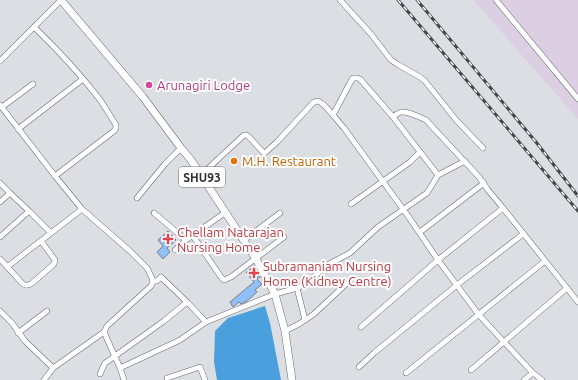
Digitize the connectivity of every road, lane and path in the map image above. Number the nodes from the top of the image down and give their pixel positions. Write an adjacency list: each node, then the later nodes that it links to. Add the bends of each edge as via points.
1 (61, 0): 4 (street); 13 (main road, SHU93, via 143,97)
2 (340, 0): 14 (street, via 391,60 420,77)
3 (496, 0): 8 (street)
4 (34, 27): 5 (street); 6 (street)
5 (0, 61)
6 (83, 80): 12 (street); 19 (street, via 101,102 116,128)
7 (33, 84): 9 (street)
8 (578, 99)
9 (1, 109): 12 (street)
10 (333, 115): 11 (street, via 351,80 356,78 360,79); 17 (street, via 321,103 315,101 266,152 262,152 248,136 244,135); 20 (street)
11 (393, 117): 15 (street); 16 (street, via 406,112 422,117)
12 (18, 129): 19 (street)
13 (181, 148): 17 (main road, SHU93); 24 (street)
14 (483, 148)
15 (420, 152): 18 (street); 20 (street)
16 (465, 161): 18 (street); 22 (street)
17 (201, 175): 31 (main road, SHU93)
18 (438, 175): 29 (street, via 427,193)
19 (55, 176): 28 (street)
20 (382, 181): 26 (street); 29 (street)
21 (0, 183): 23 (street)
22 (484, 183): 27 (street); 34 (street)
23 (10, 193): 25 (street); 30 (street)
24 (137, 198)
25 (0, 202)
26 (350, 204)
27 (503, 208): 36 (street); 46 (street)
28 (82, 209): 35 (street); 49 (street, via 147,268)
29 (404, 210): 34 (street); 52 (street, via 378,227 350,253 329,264)
30 (28, 211): 35 (street); 38 (street)
31 (226, 212): 37 (street); 41 (main road, SHU93)
32 (154, 213): 40 (street)
33 (280, 213): 41 (street)
34 (420, 232): 46 (street)
35 (51, 233): 42 (street)
36 (523, 234): 47 (street); 51 (street)
37 (193, 236): 40 (street); 44 (street, via 223,279 231,277)
38 (0, 237)
39 (284, 237): 44 (street)
40 (186, 240): 43 (street)
41 (244, 240): 44 (main road, SHU93)
42 (41, 241): 48 (street); 48 (street, via 55,262 31,284 25,285)
43 (175, 250)
44 (256, 259): 54 (main road, SHU93)
45 (0, 260): 48 (street)
46 (438, 260): 51 (street); 62 (street)
47 (546, 261): 53 (street); 59 (street)
48 (7, 267)
49 (153, 281): 55 (street, via 161,277); 64 (street, via 151,286 107,326)
50 (346, 284): 60 (street)
51 (457, 285): 59 (street); 70 (street)
52 (297, 288): 54 (street); 60 (street)
53 (567, 288): 56 (street); 66 (street)
54 (275, 294): 61 (street); 63 (main road, SHU93)
55 (187, 302): 61 (street); 67 (street)
56 (578, 302)
57 (0, 311): 65 (street)
58 (47, 312): 65 (street)
59 (479, 315): 66 (street); 72 (street)
60 (305, 320): 63 (street)
61 (206, 322): 69 (street, via 180,340)
62 (361, 327)
63 (285, 331): 79 (main road, SHU93)
64 (104, 332): 67 (street); 68 (street)
65 (18, 333): 68 (street)
66 (504, 343): 71 (street); 73 (street)
67 (114, 356): 69 (street); 74 (street, via 105,363)
68 (54, 368): 76 (street)
69 (120, 368): 77 (street)
70 (359, 368)
71 (471, 370)
72 (406, 373)
73 (533, 373): 80 (street); 81 (street)
74 (100, 374)
75 (167, 378): 78 (street, via 200,367)
76 (44, 380)
77 (124, 380)
78 (205, 380)
79 (292, 380)
80 (524, 380)
81 (542, 380)

